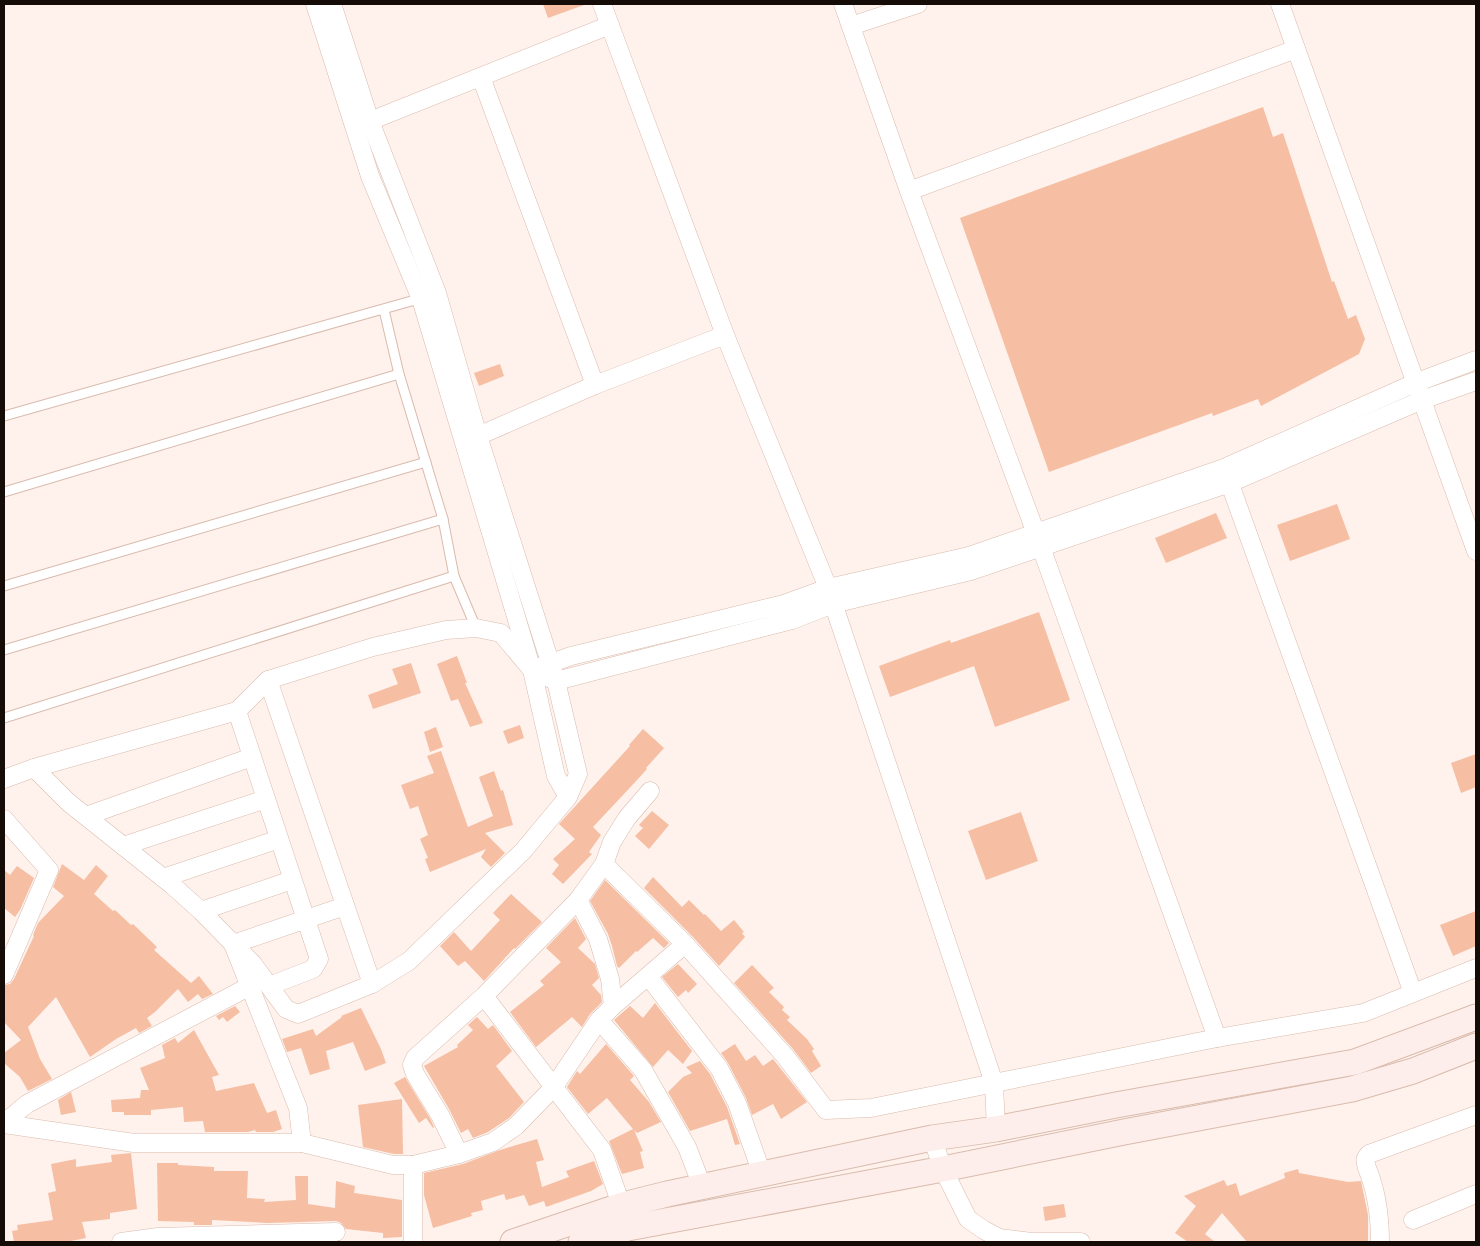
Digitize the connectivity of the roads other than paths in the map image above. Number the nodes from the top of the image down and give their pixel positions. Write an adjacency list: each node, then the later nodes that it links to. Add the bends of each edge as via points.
1 (315, 4): 13 (street, via 370,176)
2 (332, 4): 11 (street)
3 (602, 4): 7 (street)
4 (843, 4): 8 (street)
5 (918, 4): 8 (street)
6 (1280, 4): 9 (street)
7 (610, 26): 10 (street); 15 (street)
8 (851, 26): 12 (street)
9 (1296, 49): 12 (street); 19 (street)
10 (481, 77): 11 (street); 20 (street)
11 (370, 121): 13 (street)
12 (909, 191): 28 (street)
13 (429, 296): 14 (lane); 23 (street); 36 (street)
14 (384, 310): 17 (lane); 22 (lane)
15 (726, 335): 20 (street); 32 (street)
16 (1476, 360): 19 (street)
17 (399, 374): 24 (lane); 26 (lane)
18 (1476, 381): 21 (street)
19 (1415, 382): 21 (street); 25 (street)
20 (594, 385): 23 (street)
21 (1422, 400): 25 (street); 29 (street)
22 (4, 416)
23 (478, 436): 35 (street)
24 (426, 462): 27 (lane); 31 (lane)
25 (1227, 476): 28 (street); 66 (street)
26 (4, 492)
27 (443, 519): 30 (lane); 34 (lane)
28 (1038, 540): 32 (street, via 969,556); 71 (street)
29 (1476, 552)
30 (454, 576): 33 (lane); 40 (lane)
31 (4, 586)
32 (831, 596): 35 (street, via 784,604); 38 (street, via 792,620); 73 (street)
33 (476, 628): 36 (street, via 501,633); 37 (street, via 446,630 373,647)
34 (4, 650)
35 (550, 662): 36 (street); 38 (street)
36 (532, 670): 38 (street); 45 (street, via 556,776)
37 (268, 680): 39 (street); 55 (street)
38 (556, 680): 45 (street, via 578,774)
39 (237, 711): 41 (street); 42 (street)
40 (4, 718)
41 (252, 757): 46 (street); 47 (street)
42 (34, 768): 43 (street); 47 (street)
43 (4, 779)
44 (650, 791): 51 (street, via 627,818 612,842)
45 (568, 797): 63 (street, via 523,851 416,955)
46 (266, 799): 49 (street); 50 (street)
47 (86, 816): 50 (street)
48 (4, 819): 61 (street, via 49,870)
49 (278, 839): 52 (street); 53 (street)
50 (123, 846): 52 (street)
51 (604, 864): 54 (street); 59 (street)
52 (163, 878): 56 (street)
53 (292, 880): 56 (street); 57 (street)
54 (578, 900): 67 (street); 68 (street, via 598,939 610,979)
55 (345, 906): 57 (street); 63 (street)
56 (201, 910): 58 (street)
57 (305, 921): 58 (street); 65 (street, via 319,959 313,969)
58 (232, 944): 64 (street); 65 (street, via 253,964)
59 (685, 944): 62 (street); 73 (street, via 786,1056 826,1110 871,1108)
60 (1476, 968): 66 (street)
61 (4, 975)
62 (648, 976): 68 (street); 83 (street, via 719,1068 737,1103)
63 (372, 984): 65 (street, via 298,1014 286,1009)
64 (250, 986): 76 (street, via 27,1104); 79 (street, via 298,1108)
65 (269, 986)
66 (1413, 993): 71 (street, via 1362,1013)
67 (484, 996): 74 (street); 80 (street, via 414,1058 412,1065)
68 (613, 1006): 70 (street)
69 (1476, 1017): 77 (main road, via 1355,1062)
70 (599, 1020): 74 (street); 84 (street, via 643,1070 687,1147)
71 (1217, 1038): 73 (street)
72 (1476, 1046): 82 (main road, via 1413,1071 1352,1089)
73 (994, 1083): 77 (street)
74 (553, 1088): 80 (street, via 516,1126 493,1142); 86 (street, via 602,1150)
75 (1476, 1115): 94 (street, via 1369,1154 1365,1161 1380,1215)
76 (4, 1124): 79 (street, via 134,1143)
77 (996, 1128): 78 (main road)
78 (932, 1138): 82 (street); 83 (main road)
79 (302, 1143): 81 (street, via 392,1165)
80 (459, 1154): 81 (street)
81 (413, 1165): 90 (street)
82 (943, 1169): 86 (main road); 93 (street, via 968,1219 999,1238)
83 (762, 1174): 84 (main road)
84 (702, 1186): 86 (main road)
85 (1476, 1194): 87 (street)
86 (625, 1217): 91 (main road); 92 (main road)
87 (1413, 1220)
88 (336, 1232): 89 (street, via 158,1236)
89 (121, 1242)
90 (413, 1242)
91 (513, 1242)
92 (581, 1242)
93 (1081, 1242)
94 (1380, 1242)

